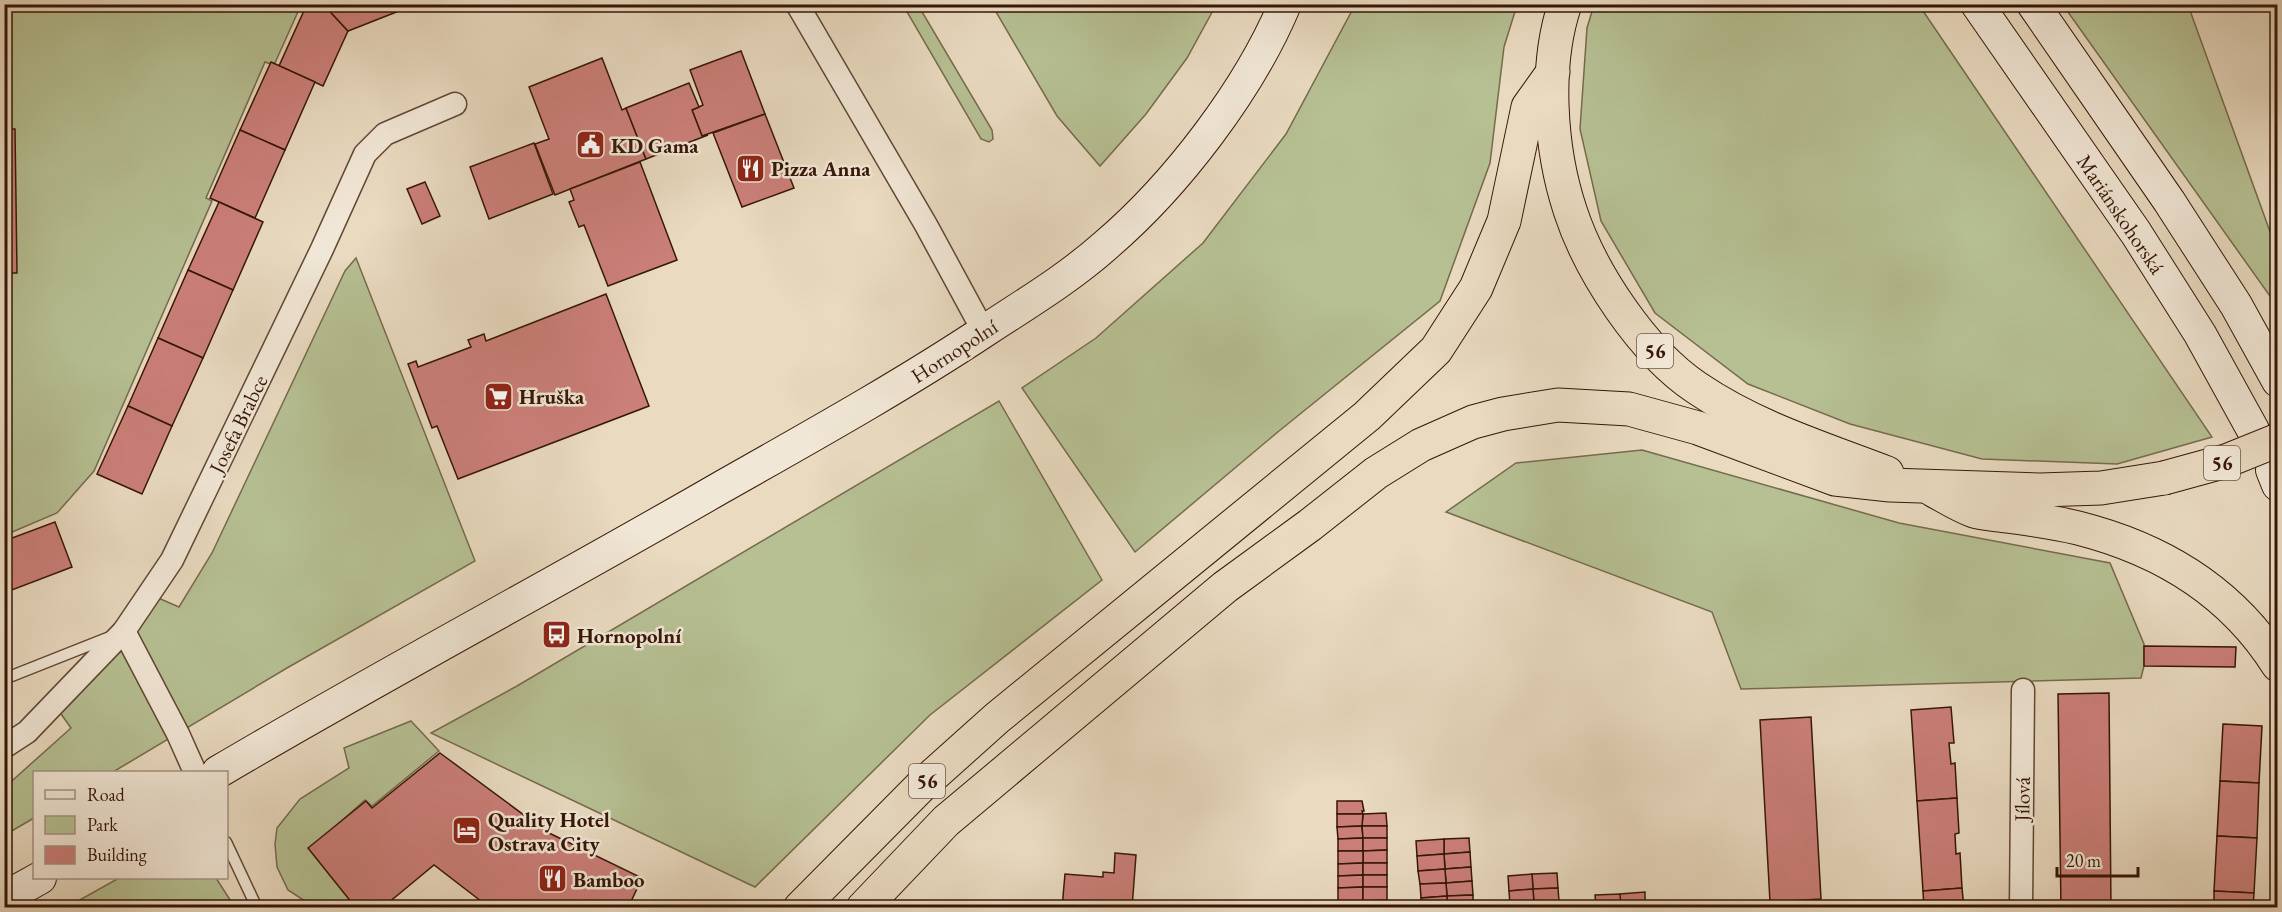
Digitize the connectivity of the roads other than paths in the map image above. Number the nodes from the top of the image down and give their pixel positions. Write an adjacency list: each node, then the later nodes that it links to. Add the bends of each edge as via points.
1 (797, 4): 8 (street)
2 (1285, 4): 8 (street, Hornopolní, via 1255,62 1207,135 1141,212 1066,278)
3 (1977, 4): 10 (street, Mariánskohorská, via 2136,233 2200,334)
4 (2033, 4): 9 (street, via 2175,210 2236,305)
5 (1562, 17): 6 (highway, 56)
6 (1553, 72): 11 (highway, 56, via 1553,119 1570,211 1610,292 1663,360 1696,387 1769,429); 23 (highway, 56, via 1528,107 1504,221 1476,288 1436,350 1367,416 997,718 920,787)
7 (456, 104): 12 (street, Josefa Brabce, via 385,134 365,154 172,560)
8 (984, 332): 18 (street, Hornopolní, via 922,373)
9 (2277, 381)
10 (2270, 457): 11 (highway, 56, bridge, via 2226,461 2164,478 2101,488)
11 (1926, 487): 13 (highway, via 1975,511 2077,528 2125,542 2171,563 2225,602); 24 (highway, 56, via 1835,479 1664,417 1629,409 1558,405 1473,422 1421,445 1376,473 1225,587 946,821)
12 (124, 631): 14 (lane); 16 (street, Josefa Brabce, via 27,732); 17 (street)
13 (2277, 665)
14 (4, 679)
15 (2023, 690): 25 (street, Jílová)
16 (4, 747)
17 (195, 771)
18 (220, 771)
19 (228, 847): 22 (lane)
20 (38, 879): 21 (street)
21 (4, 898)
22 (257, 908)
23 (801, 908)
24 (863, 908)
25 (2021, 908)

